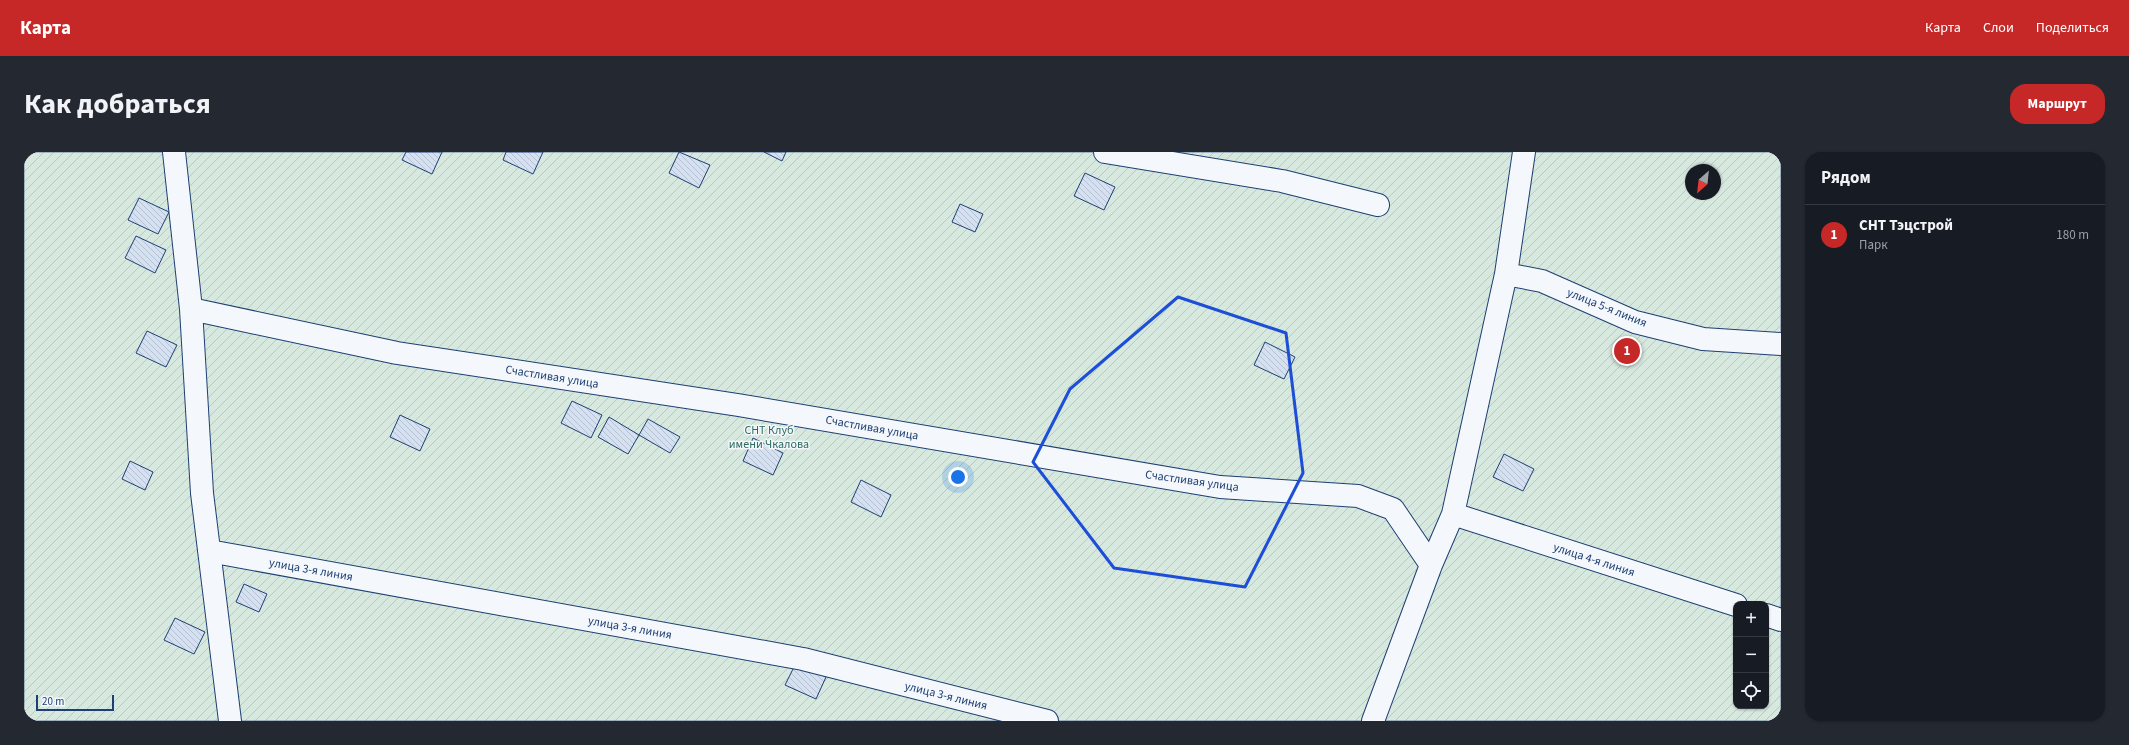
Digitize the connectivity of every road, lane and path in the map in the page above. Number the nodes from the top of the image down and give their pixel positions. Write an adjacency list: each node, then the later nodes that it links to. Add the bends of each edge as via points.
1 (174, 152): 6 (street)
2 (1105, 152): 4 (street, via 1282,181)
3 (1524, 152): 5 (street)
4 (1378, 205)
5 (1506, 274): 7 (street, улица 5-я линия, via 1542,281 1636,322 1696,337); 8 (street)
6 (191, 309): 9 (street, via 202,493); 10 (street, Счастливая улица, via 397,353 738,405 1220,487 1358,496 1393,509)
7 (1781, 344)
8 (1453, 514): 10 (street); 11 (street, улица 4-я линия)
9 (209, 551): 14 (street); 15 (street, улица 3-я линия, via 803,659)
10 (1431, 565): 16 (street)
11 (1733, 604)
12 (1769, 616): 13 (street)
13 (1781, 620)
14 (230, 721)
15 (1047, 721)
16 (1373, 721)

